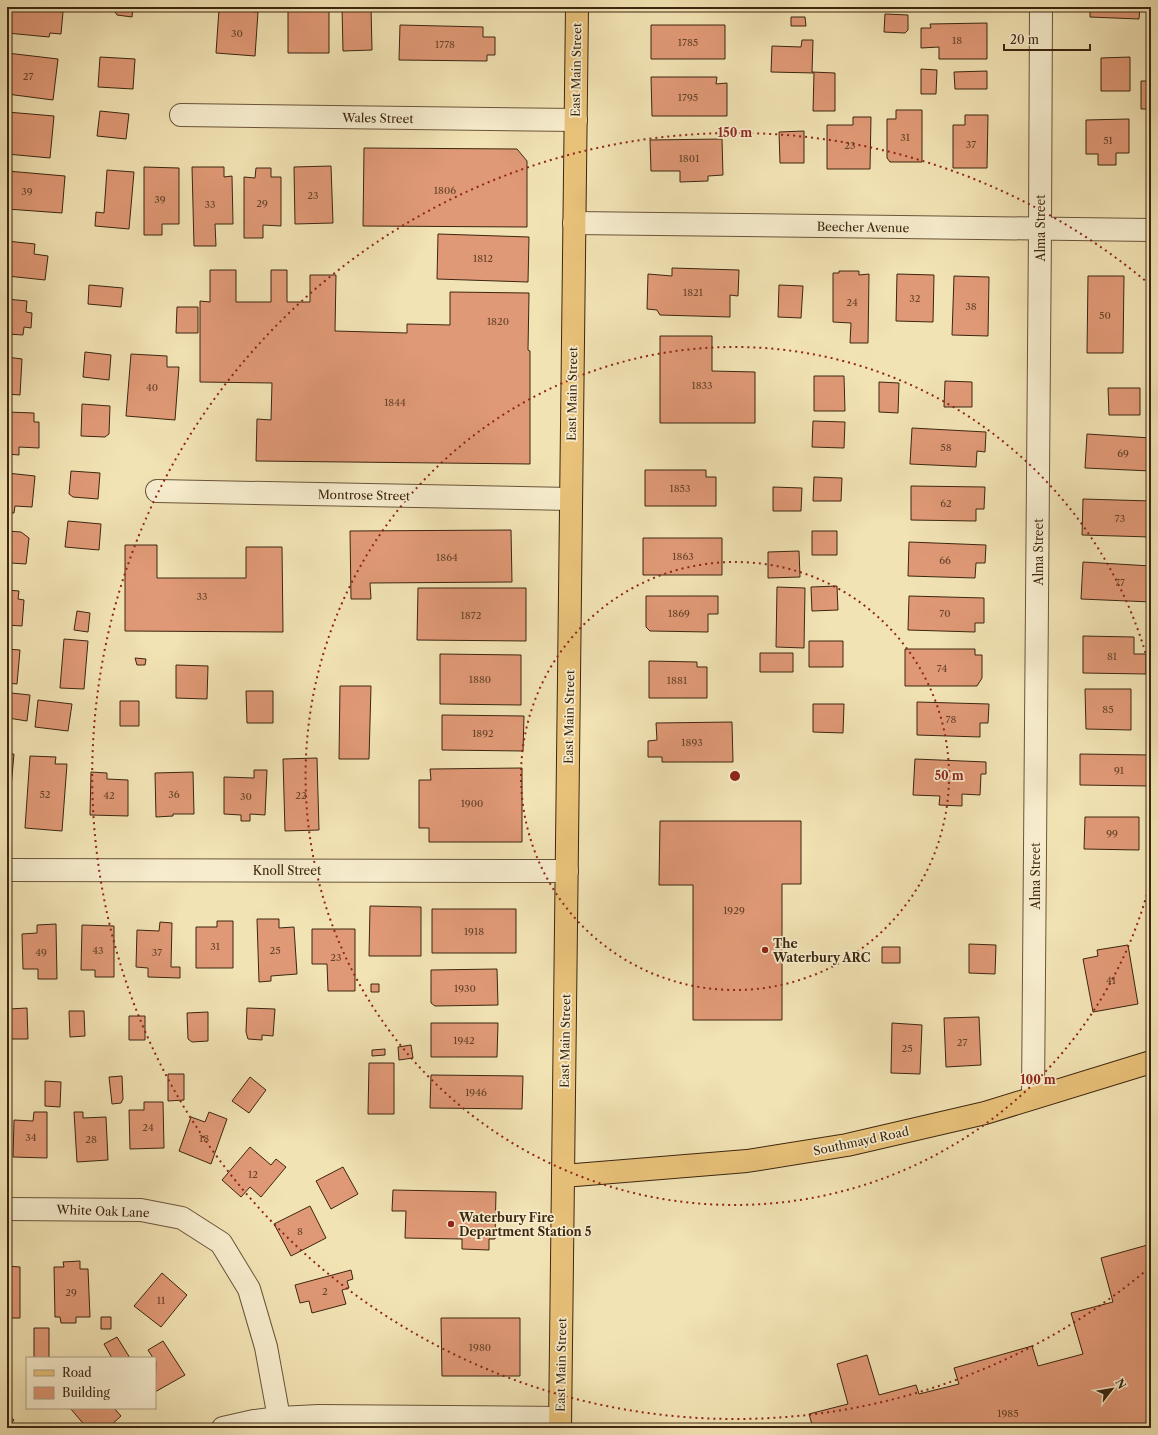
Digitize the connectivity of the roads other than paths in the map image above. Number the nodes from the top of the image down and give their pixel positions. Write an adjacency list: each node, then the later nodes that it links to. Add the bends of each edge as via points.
1 (577, 7): 4 (main road, East Main Street)
2 (1041, 7): 6 (street, Alma Street)
3 (181, 115): 4 (street, Wales Street)
4 (576, 120): 5 (main road, East Main Street)
5 (574, 224): 6 (street, Beecher Avenue); 9 (main road, East Main Street)
6 (1040, 228): 7 (street, Beecher Avenue); 13 (street, Alma Street)
7 (1151, 230)
8 (157, 491): 9 (street, Montrose Street)
9 (571, 499): 11 (main road, East Main Street)
10 (7, 870): 11 (street, Knoll Street)
11 (567, 870): 14 (main road, East Main Street)
12 (1151, 1062): 13 (main road, Southmayd Road)
13 (1033, 1098): 14 (main road, Southmayd Road, via 931,1126 804,1153 747,1161)
14 (563, 1176): 17 (main road, East Main Street)
15 (7, 1209): 16 (street, White Oak Lane, via 141,1210 182,1218 221,1243 249,1289 266,1347)
16 (278, 1418): 17 (street, via 319,1416); 18 (street)
17 (560, 1423)
18 (224, 1428)

